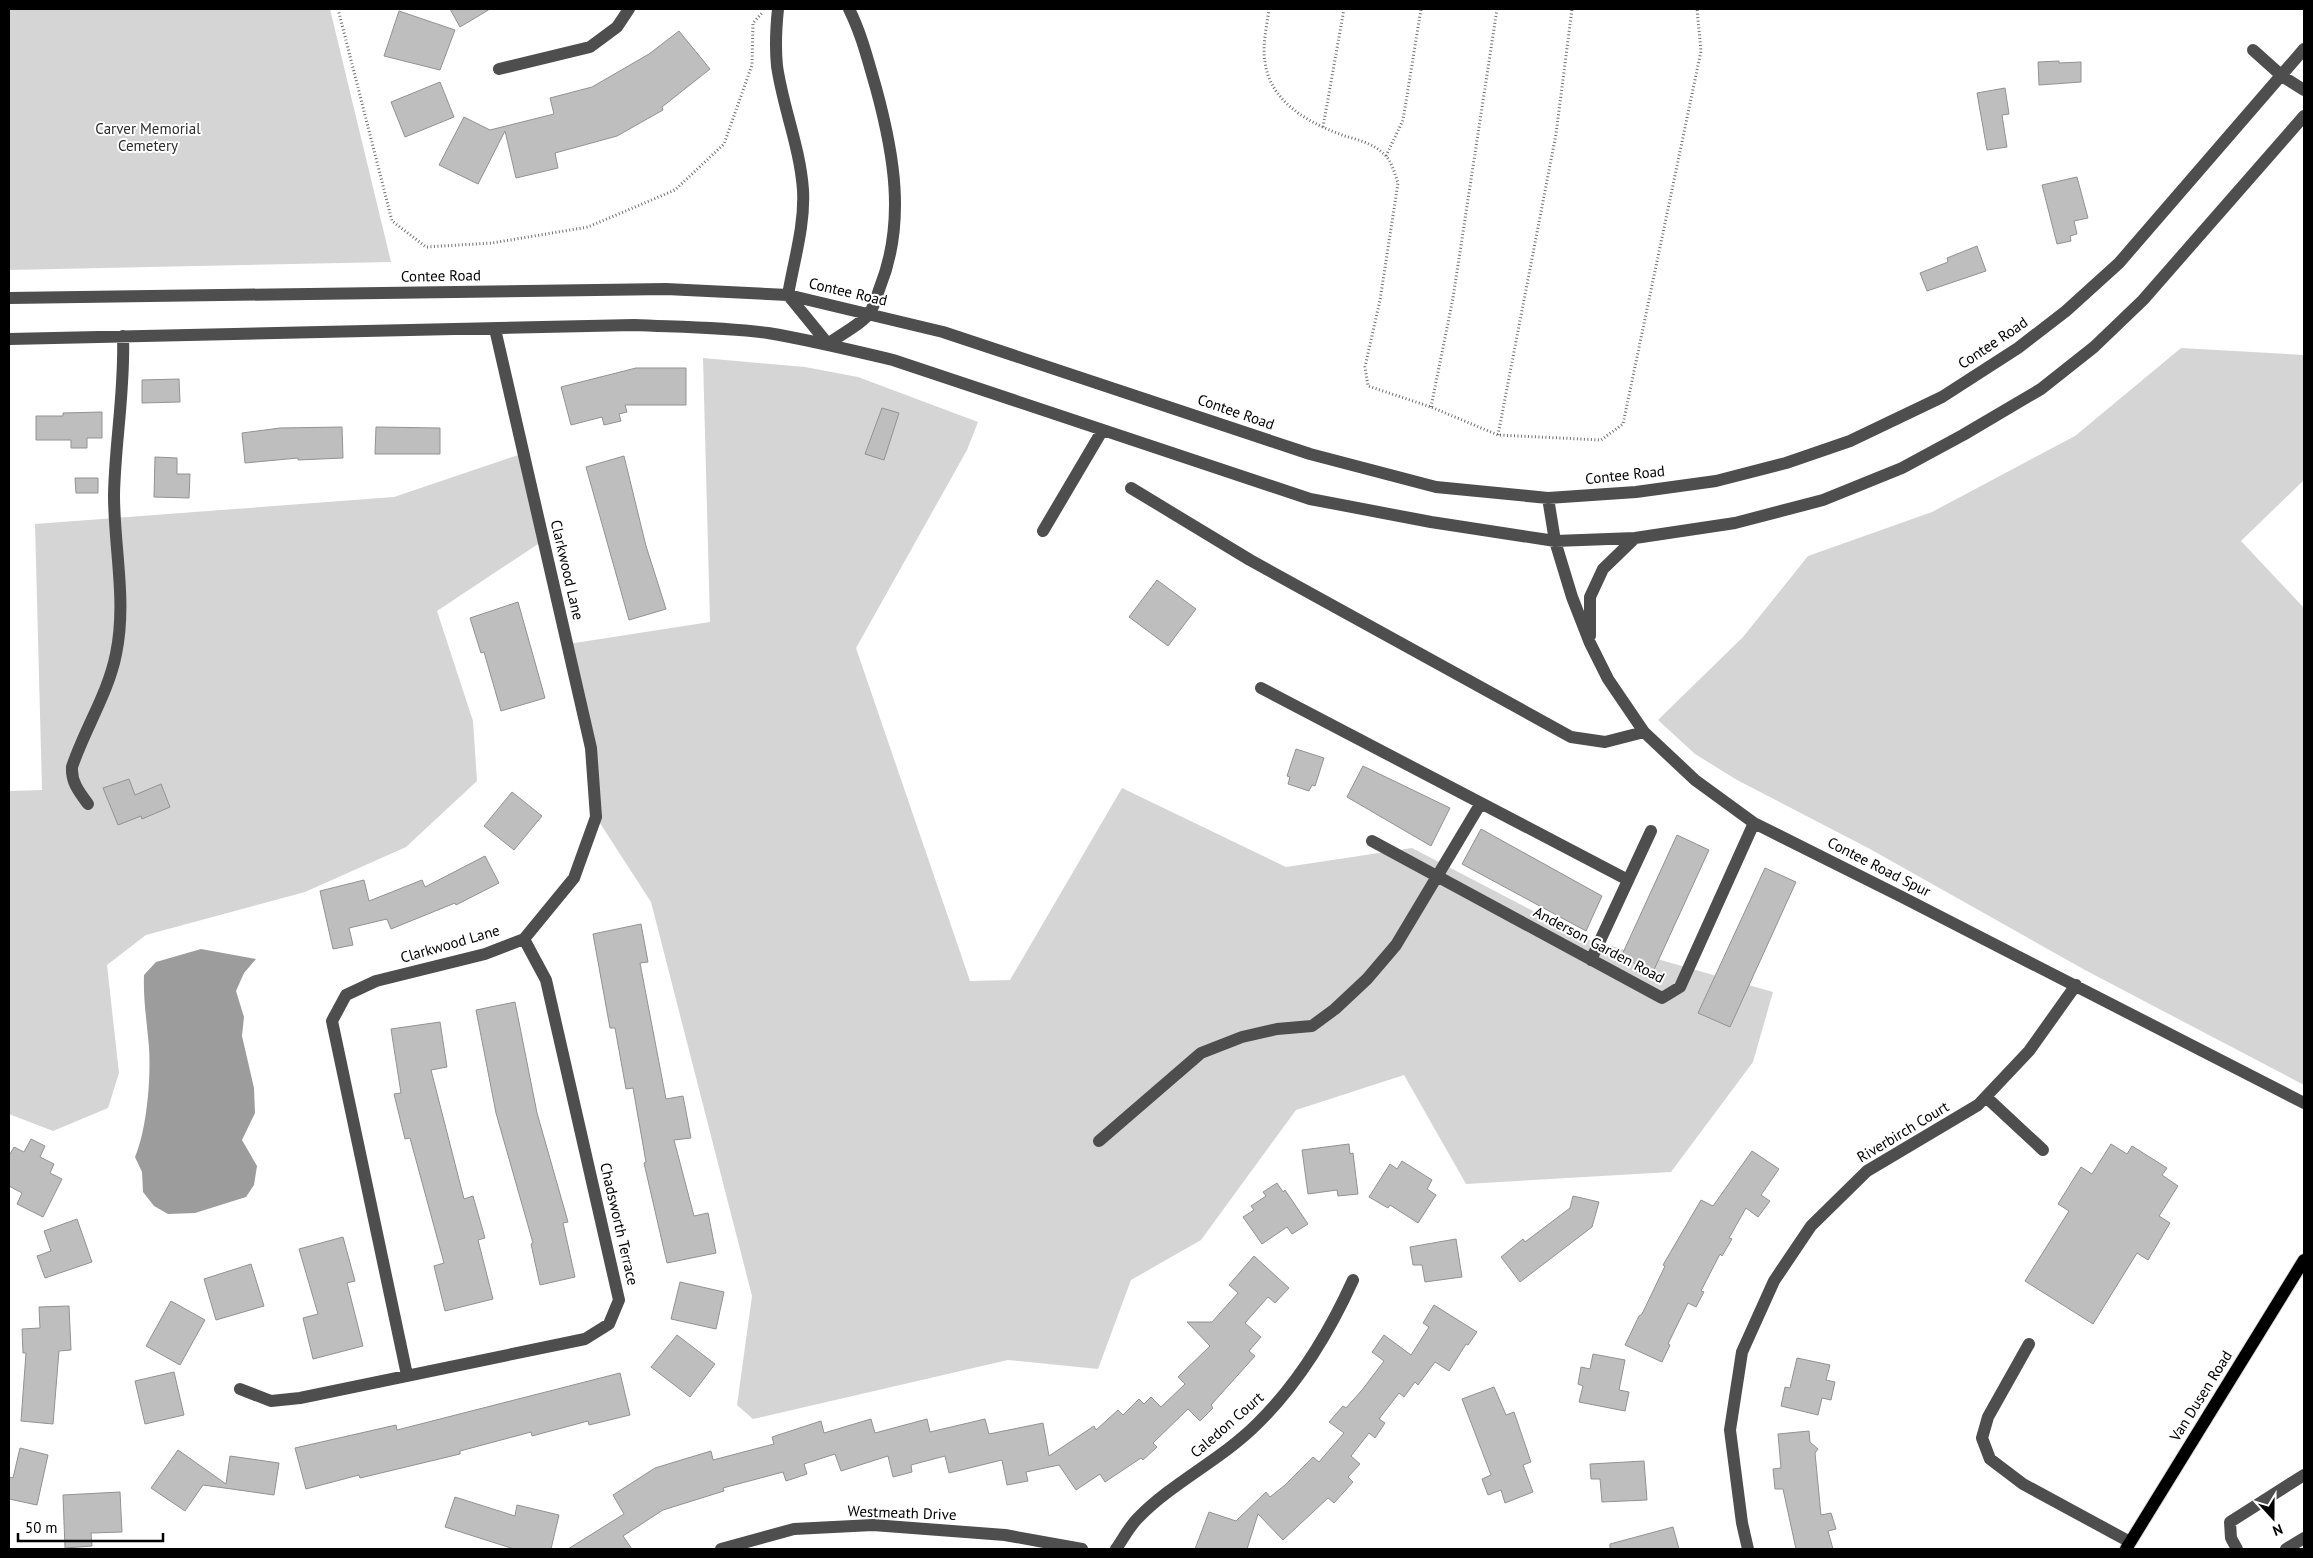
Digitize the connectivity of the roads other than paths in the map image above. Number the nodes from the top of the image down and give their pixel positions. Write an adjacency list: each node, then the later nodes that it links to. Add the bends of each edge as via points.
1 (629, 9): 6 (street, via 617,27 590,47)
2 (778, 9): 10 (street, via 775,44 778,68 800,159 803,191 802,228)
3 (850, 9): 12 (street, via 861,34 886,125 893,160 896,204 886,271)
4 (2304, 49): 7 (street, Contee Road)
5 (2253, 50): 7 (street)
6 (499, 69)
7 (2282, 76): 8 (street); 19 (street, Contee Road, via 2118,263 2018,348 1942,397 1850,441 1786,463 1706,482 1636,492)
8 (2304, 90)
9 (2304, 116): 21 (street, via 2143,300 2094,347 2040,389 1963,436 1902,468 1823,500 1735,523)
10 (788, 295): 11 (street, Contee Road, via 666,290); 12 (street, Contee Road); 16 (street)
11 (9, 298)
12 (870, 314): 16 (street); 19 (street, Contee Road, via 944,332 1310,454 1436,487)
13 (495, 329): 14 (street); 16 (street, via 634,325 714,328 768,333); 33 (street, Clarkwood Lane, via 591,748 596,816 574,878)
14 (123, 336): 15 (street); 27 (street, via 124,372 114,472 120,635 111,676 72,767 75,786)
15 (9, 339)
16 (828, 344): 17 (street, via 893,360)
17 (1102, 431): 20 (street); 22 (street, via 1310,499)
18 (1130, 488): 25 (street, via 1250,560 1571,737 1605,742)
19 (1548, 498): 22 (street, Contee Road Spur)
20 (1043, 531)
21 (1635, 538): 22 (street); 23 (street, via 1603,569 1590,597)
22 (1555, 541): 23 (street, Contee Road Spur)
23 (1590, 643): 25 (street, Contee Road Spur, via 1608,679)
24 (1261, 688): 26 (street)
25 (1644, 732): 28 (street, Contee Road Spur, via 1694,780)
26 (1481, 803): 31 (street); 32 (street)
27 (88, 804)
28 (1754, 823): 34 (street, Anderson Garden Road, via 1680,987 1662,998); 35 (street, Contee Road Spur)
29 (1651, 830): 32 (street)
30 (1372, 841): 31 (street, Anderson Garden Road)
31 (1438, 877): 34 (street, Anderson Garden Road); 38 (street, via 1396,945 1335,1009 1312,1026 1276,1029 1242,1037 1200,1053)
32 (1628, 880): 34 (street)
33 (524, 939): 43 (street, Clarkwood Lane, via 484,954 376,982 346,994 332,1021); 43 (street, Chadsworth Terrace, via 546,980 619,1300 609,1324 585,1339)
34 (1591, 960)
35 (2076, 985): 36 (street, Riverbirch Court, via 2029,1051); 37 (street, Contee Road Spur)
36 (1986, 1097): 39 (street); 51 (street, Riverbirch Court, via 1978,1105 1867,1171 1811,1226 1774,1281 1742,1352 1730,1430)
37 (2304, 1103)
38 (1099, 1141)
39 (2043, 1150)
40 (2304, 1260): 47 (main road, Van Dusen Road)
41 (1353, 1280): 50 (street, Caledon Court, via 1335,1319 1292,1386 1256,1425 1136,1519)
42 (2029, 1344): 47 (street, via 1988,1417 1982,1438 1990,1459 2023,1484)
43 (407, 1375): 44 (street, Chadsworth Terrace, via 300,1398 270,1401)
44 (240, 1389)
45 (2304, 1475): 52 (street, via 2230,1522 2231,1538)
46 (2304, 1538): 53 (street)
47 (2128, 1546)
48 (721, 1549): 49 (street, Westmeath Drive, via 794,1529 874,1525 1005,1535)
49 (1082, 1549)
50 (1116, 1549)
51 (1748, 1549)
52 (2237, 1549)
53 (2286, 1549)

